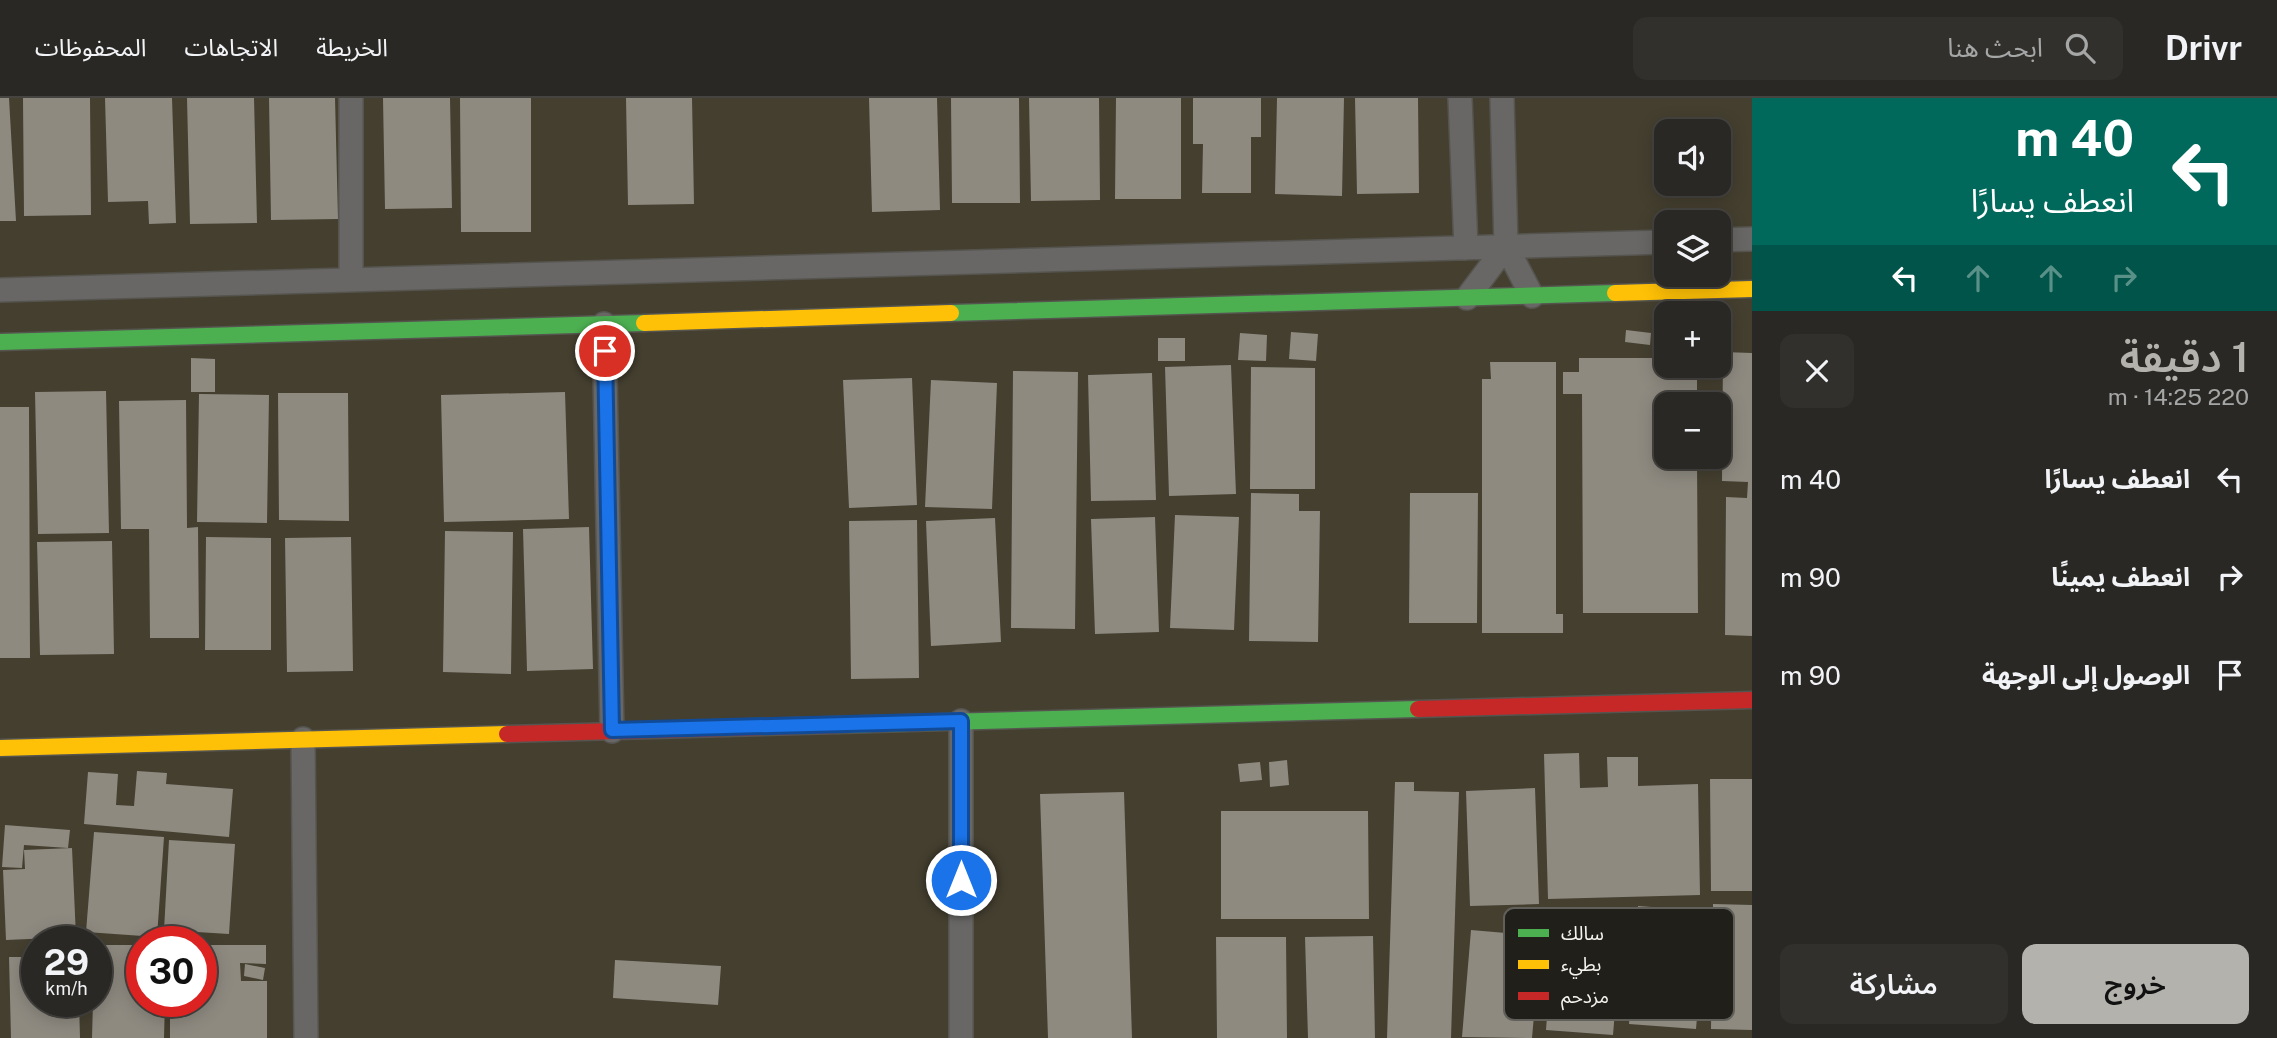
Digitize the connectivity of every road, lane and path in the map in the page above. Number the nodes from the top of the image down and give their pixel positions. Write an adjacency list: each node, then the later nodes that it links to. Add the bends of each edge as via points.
1 (351, 98): 9 (street)
2 (1460, 98): 8 (street)
3 (1502, 98): 7 (street)
4 (1752, 239): 5 (street)
5 (1731, 240)
6 (1654, 242): 7 (street)
7 (1506, 246): 8 (street); 12 (street); 13 (street)
8 (1466, 248): 9 (street)
9 (351, 280): 11 (street)
10 (1752, 289): 12 (street)
11 (0, 290)
12 (1532, 296): 13 (street)
13 (1467, 298): 14 (street)
14 (604, 324): 15 (street); 18 (street)
15 (0, 342)
16 (1752, 700): 17 (street)
17 (961, 721): 18 (street); 22 (street)
18 (612, 730): 19 (street)
19 (303, 739): 20 (street); 21 (street)
20 (0, 748)
21 (306, 1038)
22 (961, 1038)

